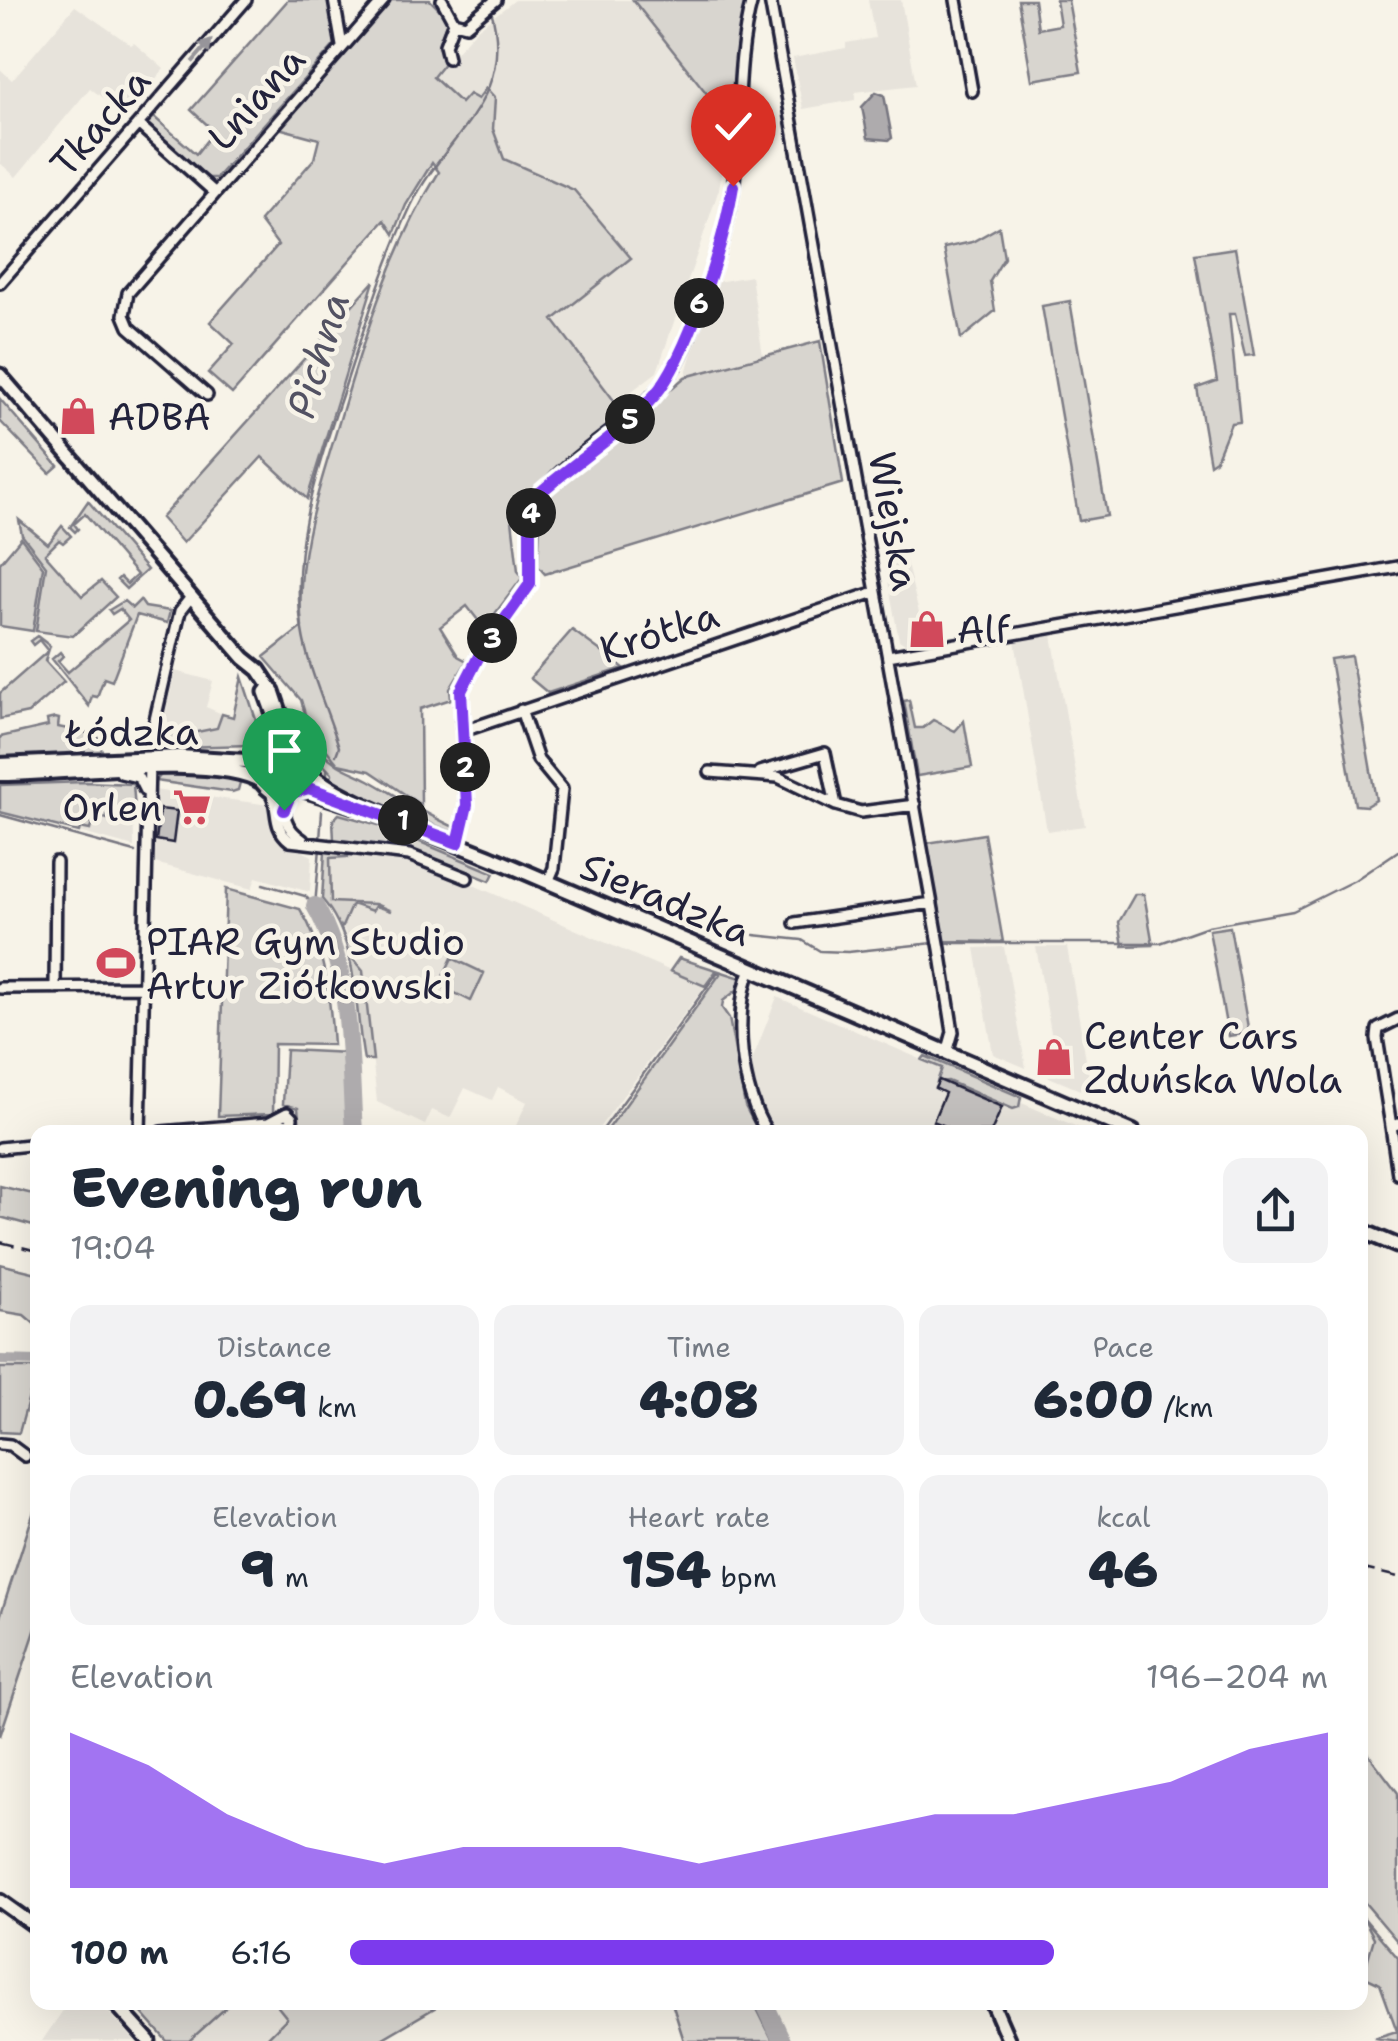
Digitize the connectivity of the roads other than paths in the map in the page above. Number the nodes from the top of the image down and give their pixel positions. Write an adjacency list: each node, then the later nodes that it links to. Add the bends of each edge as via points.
1 (246, 0): 13 (street, Tkacka, one-way to 1)
2 (334, 0): 10 (street)
3 (384, 0): 10 (street, Lniana)
4 (442, 0): 9 (street)
5 (752, 0): 24 (street, via 731,202 680,359 640,411 541,492 530,516 532,578 463,684)
6 (770, 0): 19 (street, Wiejska)
7 (956, 0): 12 (street)
8 (490, 4): 9 (street, via 466,25)
9 (454, 22): 11 (street, via 445,45)
10 (342, 46): 14 (street, Lniana)
11 (448, 58)
12 (972, 90)
13 (138, 124): 14 (street, Lniana); 15 (street, Tkacka)
14 (213, 191): 17 (street, Lniana, via 124,305 129,327)
15 (0, 282)
16 (0, 376): 20 (street)
17 (207, 395)
18 (1398, 567): 21 (street)
19 (875, 592): 21 (street, Wiejska); 23 (street, Krótka)
20 (191, 597): 22 (street); 25 (street, via 180,611)
21 (888, 656): 40 (street, Wiejska)
22 (251, 666): 26 (street, via 273,690); 27 (street, via 270,699 275,732)
23 (521, 710): 24 (street, Krótka); 45 (street, via 538,760 562,789)
24 (463, 731): 41 (street, via 467,805)
25 (152, 733)
26 (292, 748): 27 (main road); 30 (main road)
27 (268, 753): 28 (main road, Łódzka, via 246,761); 35 (main road, via 260,766)
28 (150, 762): 29 (main road, Łódzka); 31 (main road, Łódzka); 35 (main road, Łódzka, via 245,773); 37 (street)
29 (0, 766)
30 (307, 769): 36 (main road); 38 (main road, Sieradzka)
31 (98, 770): 34 (main road, Łódzka); 37 (street, via 138,776)
32 (710, 772): 33 (street)
33 (757, 773): 39 (street, via 798,784); 39 (street, via 826,753)
34 (0, 774)
35 (266, 785): 36 (main road); 42 (street, via 283,836)
36 (295, 791): 38 (main road, Sieradzka); 42 (street, via 284,804 286,820)
37 (147, 796): 49 (street)
38 (360, 804): 41 (main road, Sieradzka)
39 (836, 805): 40 (street, via 872,812)
40 (915, 806): 46 (street, Wiejska)
41 (458, 843): 45 (main road, Sieradzka)
42 (310, 844): 44 (street, via 417,857)
43 (56, 862): 51 (street)
44 (467, 878)
45 (548, 882): 48 (main road, Sieradzka)
46 (932, 903): 47 (street); 53 (street, Wiejska, via 954,1032)
47 (795, 923)
48 (751, 968): 53 (main road, Sieradzka); 57 (street, via 739,1016 753,1108)
49 (141, 987): 51 (street); 55 (street)
50 (0, 988): 51 (street)
51 (55, 988)
52 (1398, 1019): 59 (street, via 1378,1029 1377,1038)
53 (947, 1052): 58 (main road, Sieradzka)
54 (268, 1123): 56 (street)
55 (140, 1125)
56 (244, 1125)
57 (763, 1125)
58 (1102, 1125)
59 (1394, 1125): 62 (street)
60 (30, 1145): 61 (street)
61 (0, 1148)
62 (1398, 1174)
63 (1368, 1233): 64 (main road)
64 (1398, 1246)
65 (0, 1444): 66 (street)
66 (25, 1456)
67 (0, 1901): 68 (street)
68 (30, 1922)
69 (121, 2010): 71 (street)
70 (995, 2010): 72 (street)
71 (149, 2041)
72 (1009, 2041)

